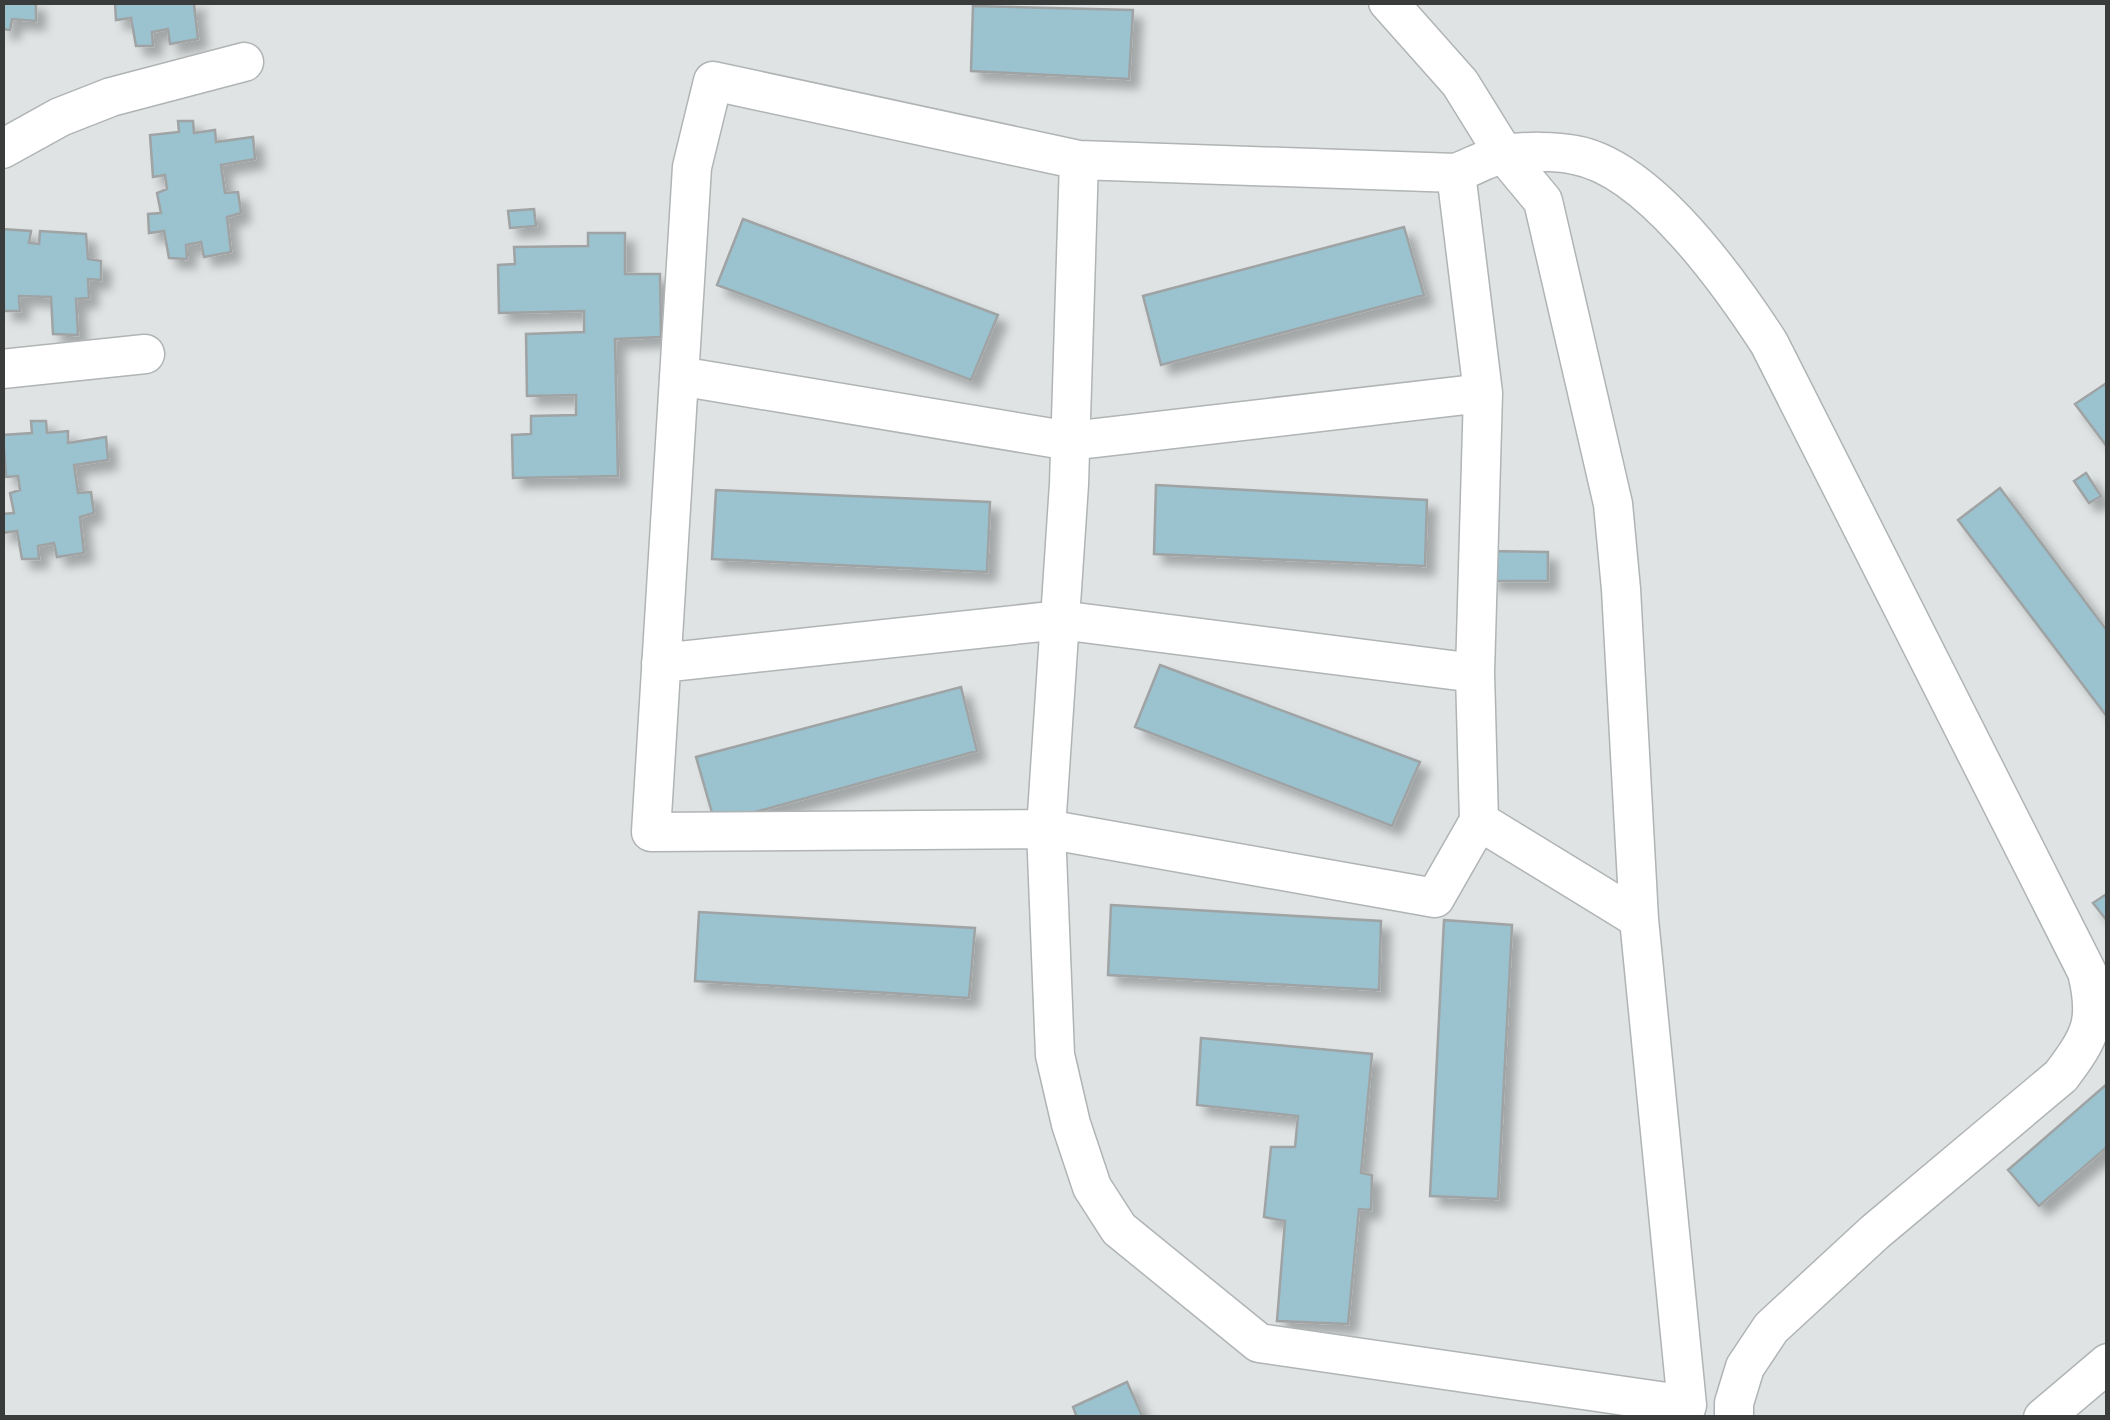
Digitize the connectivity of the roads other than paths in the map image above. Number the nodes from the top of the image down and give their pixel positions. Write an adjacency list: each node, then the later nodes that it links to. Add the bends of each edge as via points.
1 (1388, 2): 4 (lane, via 1460,83)
2 (244, 62): 3 (lane, via 111,97)
3 (2, 148)
4 (1504, 154): 6 (lane); 17 (lane, via 1544,201 1613,504); 20 (lane, via 1577,155 1626,178 1692,238 1733,287 1769,342 2087,972 2095,1004 2084,1045 2061,1076 1771,1328 1745,1367)
5 (1080, 160): 6 (lane); 9 (lane, via 713,81 692,167); 11 (lane)
6 (1456, 173): 10 (lane)
7 (146, 354): 8 (lane)
8 (2, 370)
9 (679, 376): 11 (lane); 13 (lane)
10 (1483, 392): 11 (lane); 14 (lane)
11 (1070, 440): 12 (lane)
12 (1060, 620): 13 (lane); 14 (lane); 16 (lane)
13 (661, 664): 16 (lane, via 651,832)
14 (1475, 673): 15 (lane)
15 (1479, 821): 16 (lane, via 1435,898); 17 (lane)
16 (1046, 829): 19 (lane, via 1056,1055 1092,1187 1119,1228 1259,1342)
17 (1639, 920): 19 (lane)
18 (2108, 1363): 21 (lane)
19 (1685, 1411)
20 (1734, 1418)
21 (2043, 1418)

